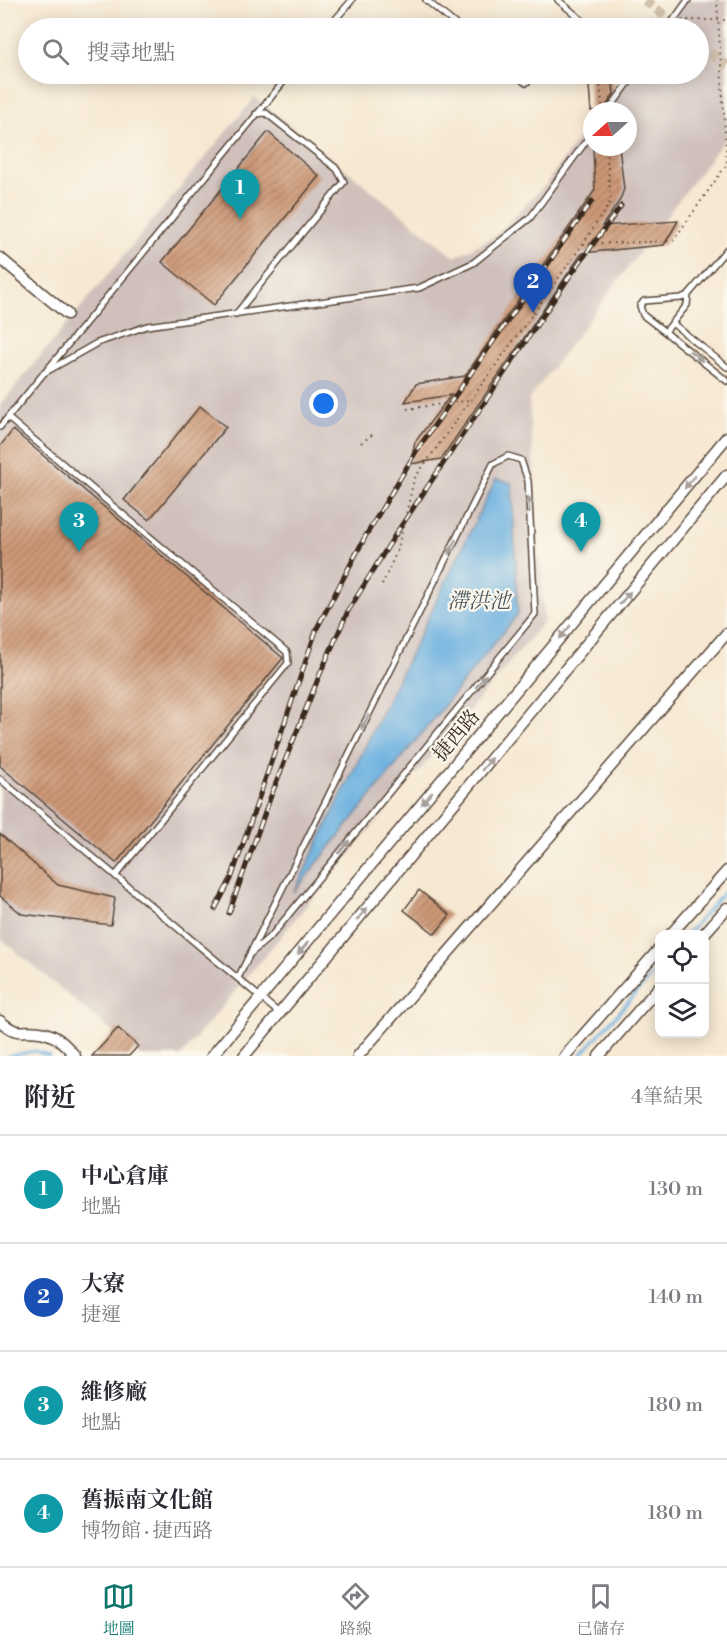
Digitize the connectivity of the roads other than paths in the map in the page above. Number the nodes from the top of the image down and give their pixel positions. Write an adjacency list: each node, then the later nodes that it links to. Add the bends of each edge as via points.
1 (352, 0): 5 (lane)
2 (426, 0): 6 (lane)
3 (558, 0): 7 (lane)
4 (688, 0): 8 (lane)
5 (337, 18)
6 (448, 18)
7 (579, 18)
8 (675, 18)
9 (282, 84): 12 (lane)
10 (628, 84): 11 (lane)
11 (615, 102)
12 (256, 114): 18 (lane, via 266,113 337,169 344,182); 22 (lane)
13 (583, 145): 18 (lane, via 530,219 473,263 419,288)
14 (727, 249): 16 (lane)
15 (0, 258): 17 (street)
16 (688, 295): 19 (lane, via 687,305); 20 (lane, via 642,303 644,315)
17 (67, 314)
18 (236, 315): 22 (lane, via 147,326 97,343)
19 (672, 323): 20 (lane); 21 (lane)
20 (665, 332): 23 (lane, one-way to 23)
21 (727, 367)
22 (44, 373): 24 (lane)
23 (727, 381)
24 (8, 418): 25 (lane); 31 (lane, via 287,652 288,663)
25 (0, 428)
26 (727, 437): 39 (street, 捷西路, one-way to 39)
27 (727, 475): 40 (street, one-way to 27)
28 (727, 633): 45 (street)
29 (0, 779): 31 (lane)
30 (727, 871): 33 (street)
31 (116, 875): 37 (lane)
32 (727, 908): 34 (street)
33 (675, 930)
34 (708, 930)
35 (250, 954): 35 (lane, one-way to 35, via 272,935 535,614 528,481 521,460 508,456 493,464); 37 (lane)
36 (655, 954): 46 (street)
37 (238, 978): 39 (lane)
38 (655, 992): 47 (street)
39 (261, 999): 40 (lane); 43 (street, 捷西路)
40 (280, 1014): 44 (street)
41 (0, 1021): 42 (street, via 21,1033 41,1032 60,1040)
42 (75, 1056)
43 (212, 1056)
44 (244, 1056)
45 (358, 1056)
46 (565, 1056)
47 (599, 1056)

